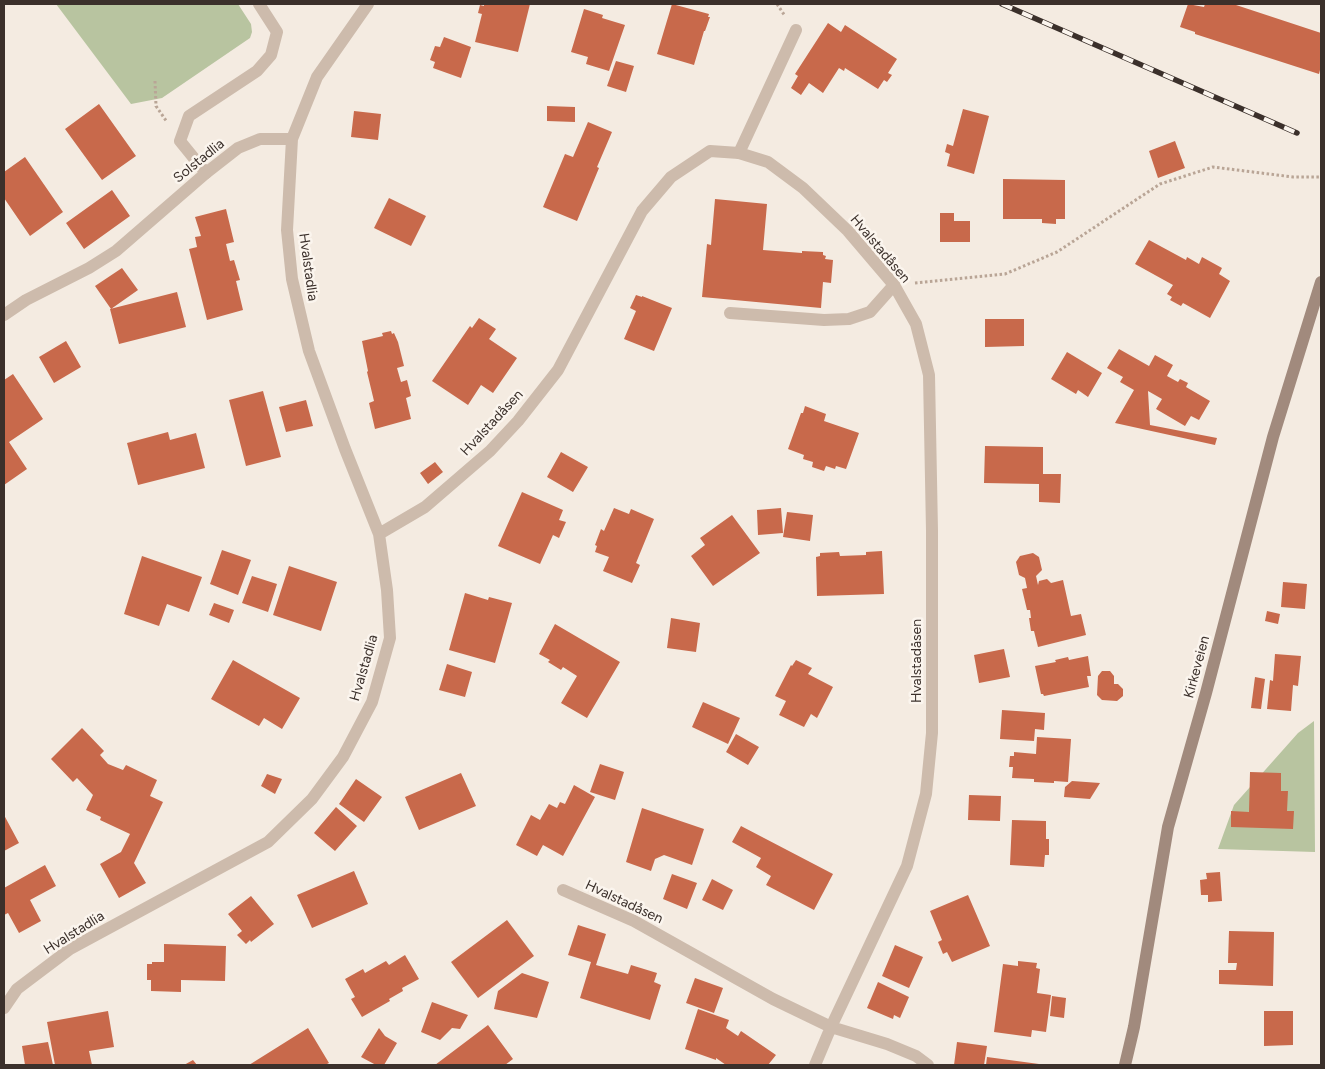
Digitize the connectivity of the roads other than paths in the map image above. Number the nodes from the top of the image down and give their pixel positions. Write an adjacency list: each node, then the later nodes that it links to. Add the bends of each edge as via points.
1 (259, 4): 6 (street, via 277,32 270,55 256,71 189,116 180,141)
2 (368, 4): 4 (street, via 317,77)
3 (796, 30): 5 (street)
4 (292, 139): 6 (street, Solstadlia, via 260,139 238,148); 11 (street, Hvalstadlia, via 287,230 292,280 309,351)
5 (740, 152): 8 (street, Hvalstadåsen, via 768,162 803,188 848,232); 11 (street, Hvalstadåsen, via 710,150 671,177 642,211 558,370 518,421 490,451 425,508)
6 (206, 173): 10 (street, Solstadlia, via 116,251)
7 (1321, 282): 17 (main road, Kirkeveien, via 1274,437 1168,827)
8 (894, 285): 9 (street, via 870,312 849,319); 14 (street, Hvalstadåsen, via 916,324 929,375 932,732 926,794 907,866)
9 (730, 313)
10 (4, 315)
11 (379, 534): 13 (street, Hvalstadlia, via 390,638 372,702 343,757 312,799 268,842 70,950 17,990)
12 (563, 890): 14 (street, Hvalstadåsen, via 634,921 773,999)
13 (4, 1008)
14 (831, 1027): 15 (street, Hvalstadåsen); 16 (street, Hvalstadåsen, via 887,1044 916,1056)
15 (815, 1065)
16 (928, 1065)
17 (1125, 1065)

